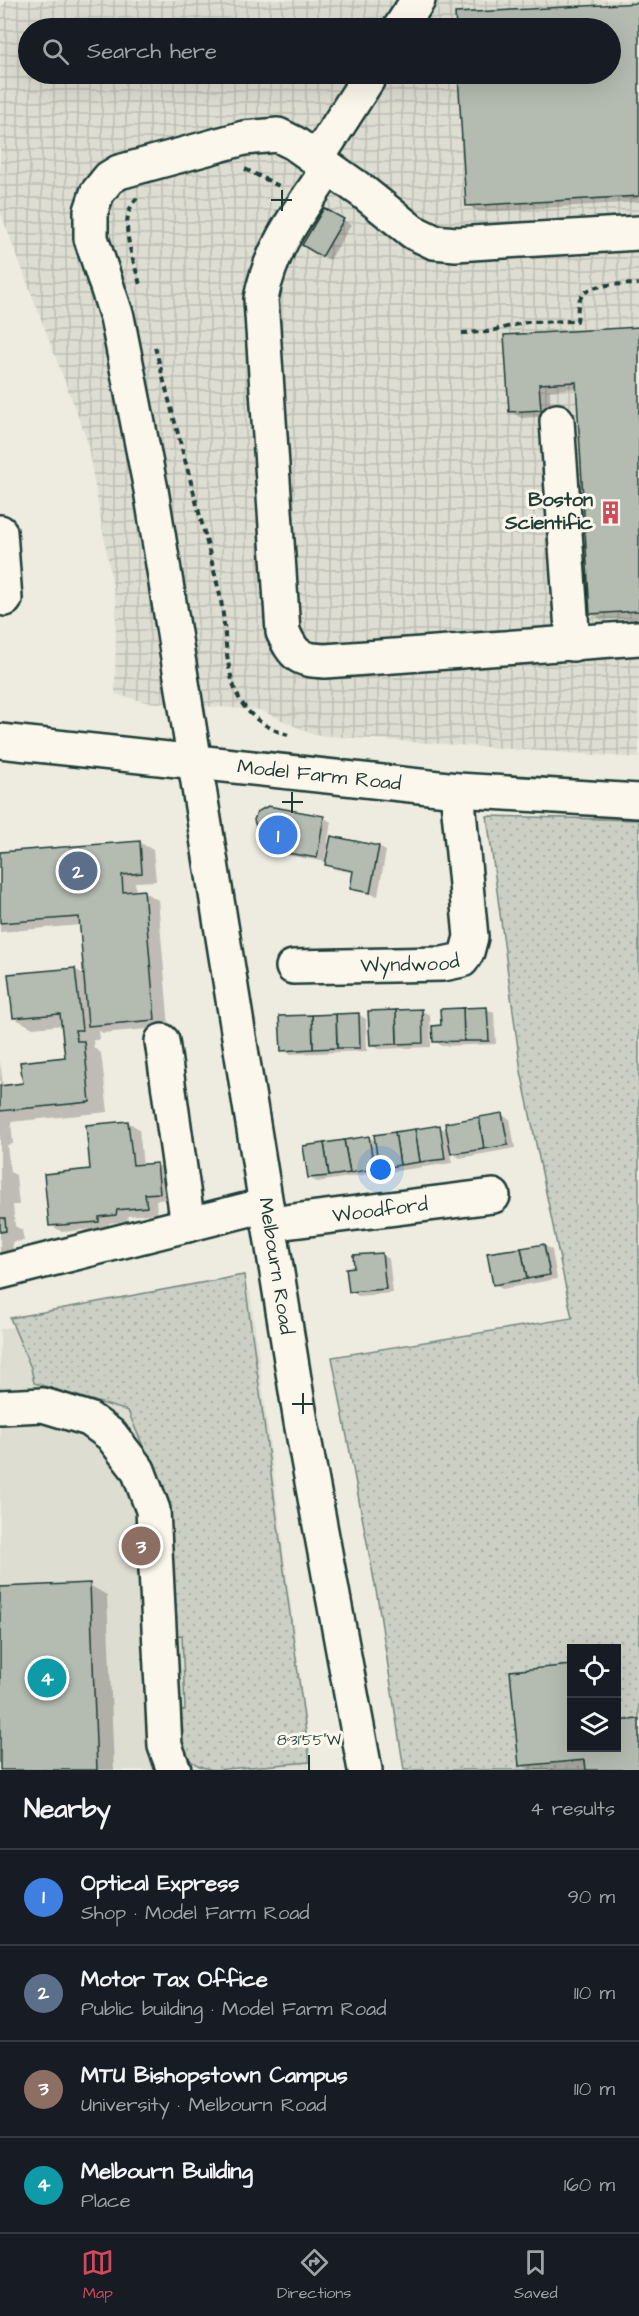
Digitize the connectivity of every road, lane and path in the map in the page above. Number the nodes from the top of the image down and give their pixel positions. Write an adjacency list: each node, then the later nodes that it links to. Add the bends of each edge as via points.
1 (418, 0): 2 (street)
2 (406, 18)
3 (366, 84): 4 (street)
4 (322, 164): 7 (street); 8 (street, Melbourn Road, via 413,232 434,242); 20 (street, Melbourn Road, via 278,135 244,138 119,172 97,193 91,211 91,238 117,317 141,435)
5 (233, 170): 7 (path, via 244,169 264,176)
6 (146, 195): 10 (path, via 130,205 126,226)
7 (306, 202): 17 (street, via 278,245 261,299 283,632 295,654 325,661)
8 (639, 233)
9 (639, 284): 11 (path, via 596,287 584,294 579,300 577,321 527,322 487,332)
10 (142, 292)
11 (462, 333)
12 (152, 336): 18 (path, via 219,592 237,693 248,711 268,729)
13 (557, 421): 17 (street)
14 (0, 532): 15 (street)
15 (5, 598)
16 (639, 638): 17 (street)
17 (573, 644)
18 (288, 735)
19 (0, 741): 20 (street, Model Farm Road)
20 (194, 762): 21 (street, Model Farm Road); 26 (street, Melbourn Road)
21 (457, 790): 22 (street, Model Farm Road); 23 (street, Wyndwood, via 471,937 462,960 443,964)
22 (639, 801)
23 (293, 967)
24 (162, 1041): 27 (street)
25 (494, 1196): 26 (street, Woodford)
26 (267, 1215): 27 (street, Woodford); 31 (street, Melbourn Road)
27 (188, 1225): 28 (street, Woodford)
28 (0, 1272)
29 (0, 1407): 30 (street, via 43,1406 89,1419 111,1435 138,1470 153,1510 165,1746)
30 (174, 1770)
31 (365, 1770)

